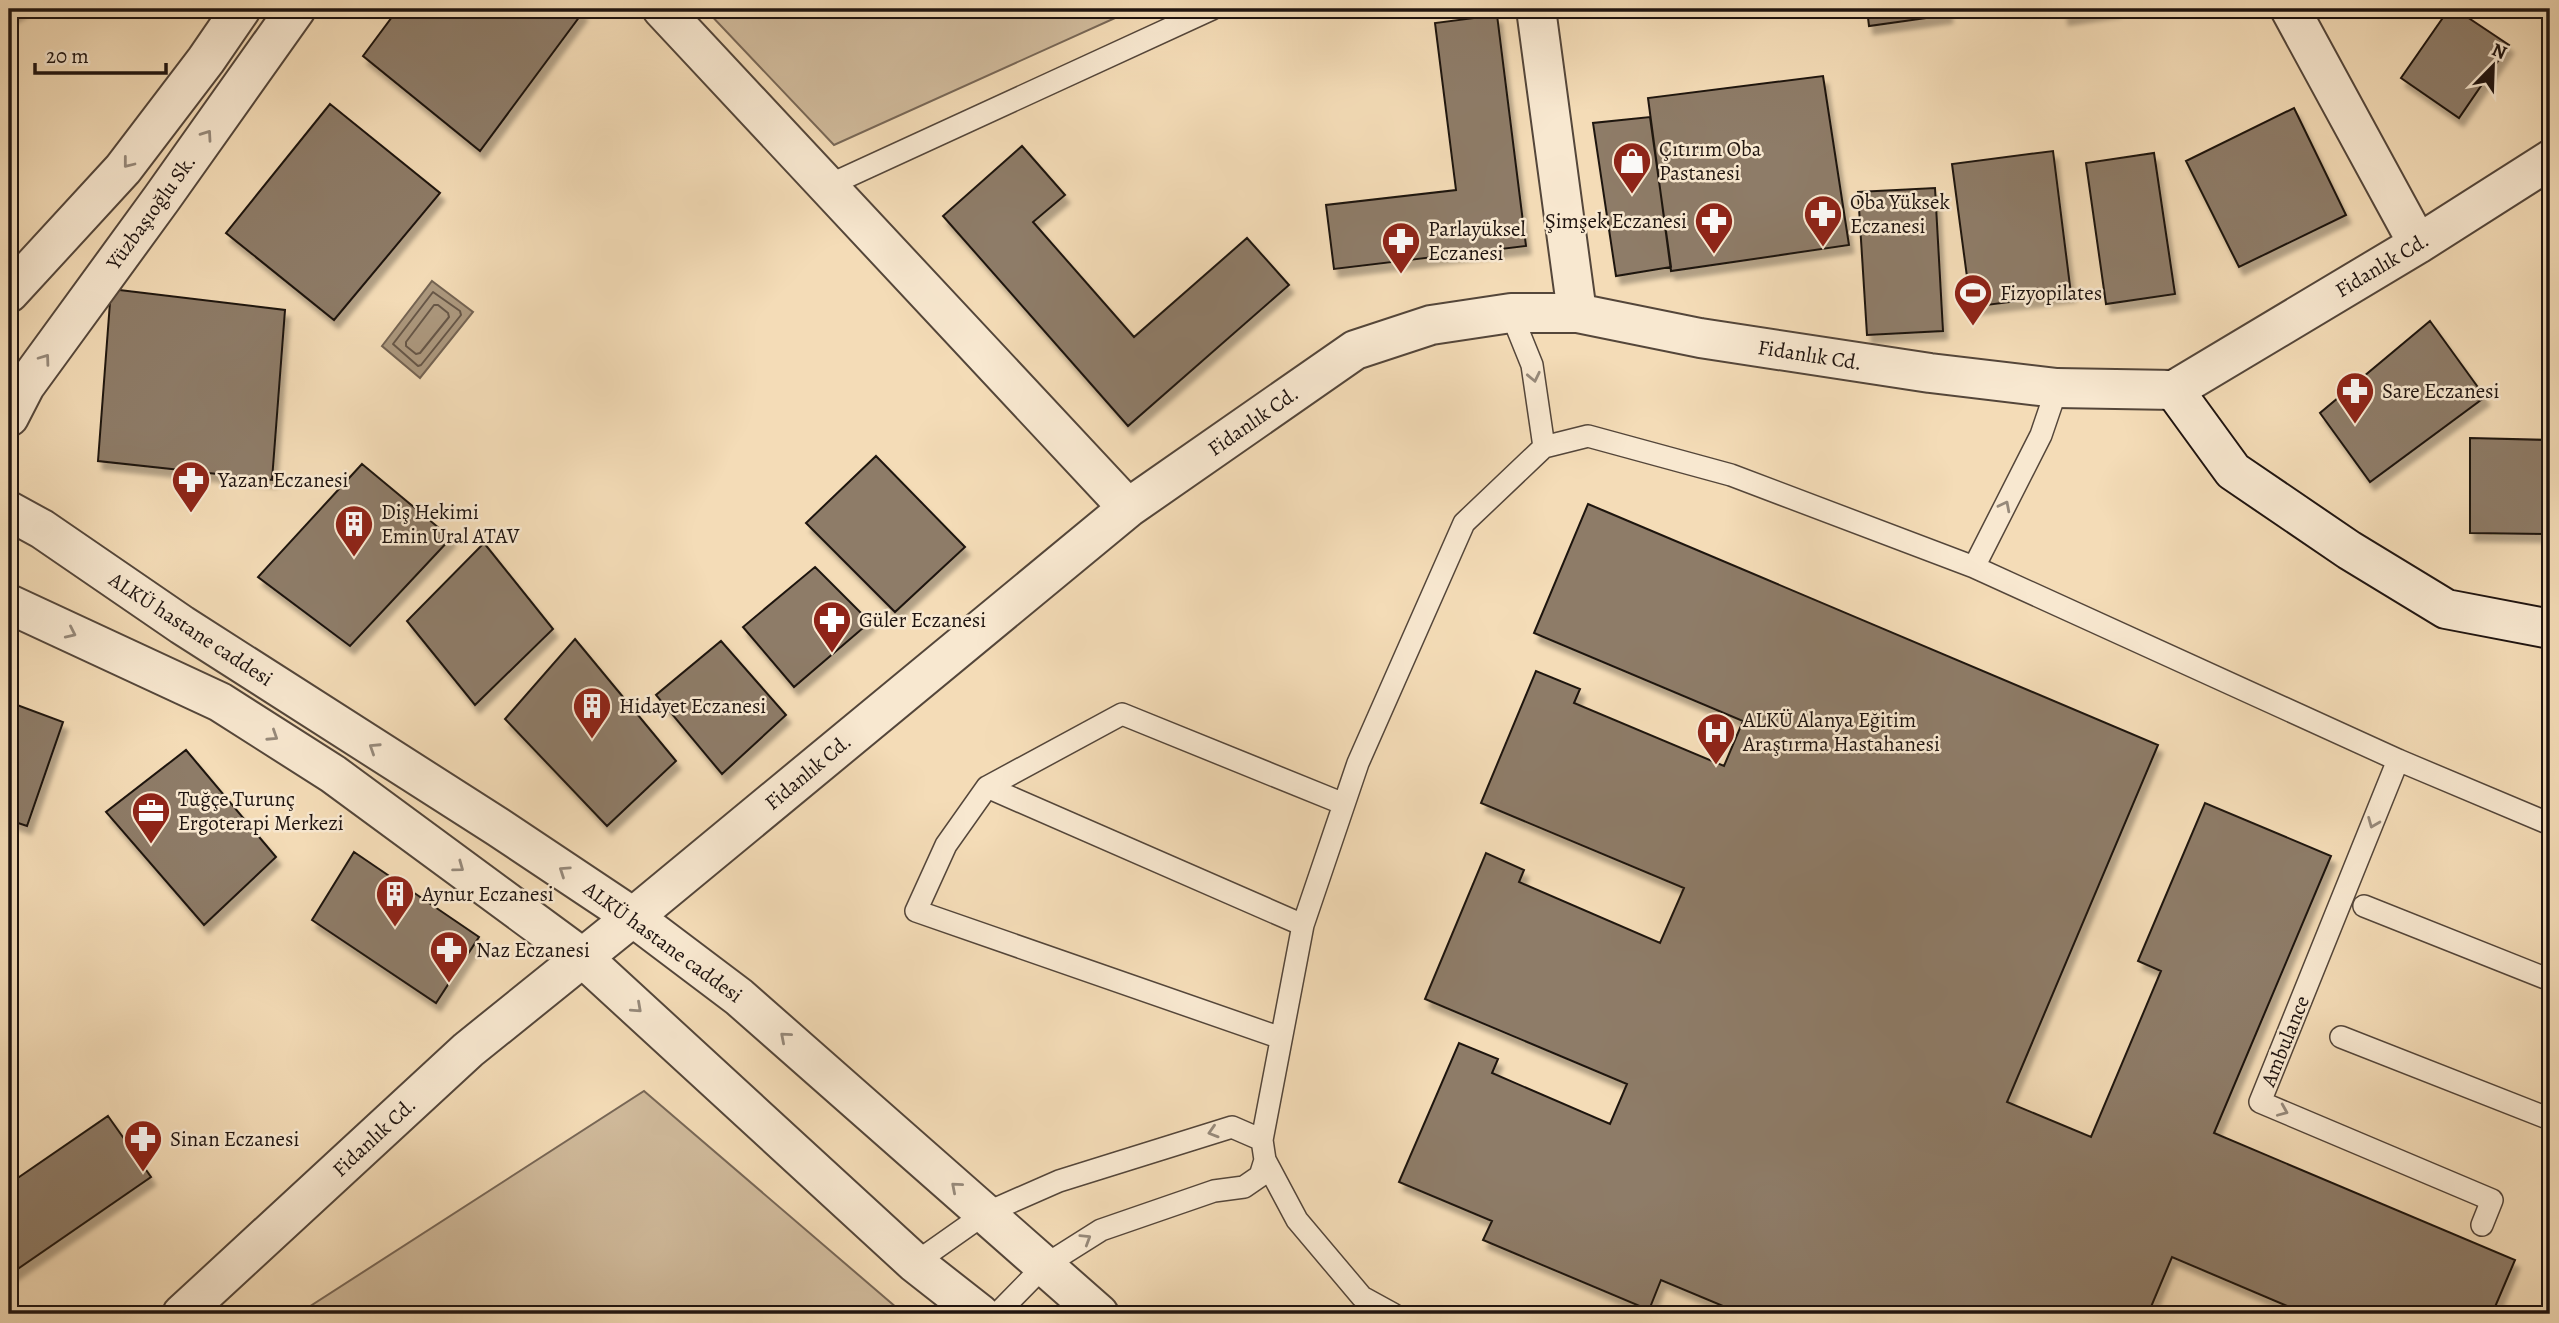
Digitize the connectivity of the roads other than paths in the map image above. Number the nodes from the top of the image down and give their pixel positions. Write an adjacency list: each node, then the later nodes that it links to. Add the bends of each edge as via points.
1 (241, 9): 10 (street, one-way to 10, via 123,169)
2 (296, 9): 15 (street, Yüzbaşıoğlu Sk., one-way to 2, via 25,386)
3 (662, 9): 8 (street)
4 (1212, 9): 8 (lane)
5 (1536, 9): 12 (street)
6 (2290, 9): 9 (street)
7 (2550, 160): 9 (street, Fidanlık Cd.)
8 (827, 186): 17 (street)
9 (2418, 244): 14 (street, Fidanlık Cd.)
10 (9, 293)
11 (1511, 313): 12 (street, Fidanlık Cd.); 16 (lane, one-way to 16, via 1534,374); 17 (street, Fidanlık Cd., via 1431,325 1355,350)
12 (1577, 313): 13 (street, Fidanlık Cd., via 1700,338)
13 (2057, 388): 14 (street, Fidanlık Cd.); 19 (lane, one-way to 13, via 2041,435)
14 (2174, 390): 21 (street, via 2233,471 2349,550 2446,609)
15 (9, 416)
16 (1544, 447): 19 (lane, via 1588,436 1731,475); 24 (lane, via 1464,523)
17 (1128, 508): 27 (street, Fidanlık Cd.)
18 (9, 512): 27 (street, ALKÜ hastane caddesi, one-way to 18, via 42,529)
19 (1974, 567): 22 (lane)
20 (9, 604): 29 (street, one-way to 29, via 220,702 333,774)
21 (2550, 629)
22 (2398, 760): 25 (lane); 36 (lane, Ambulance, one-way to 36, via 2260,1102 2492,1199)
23 (987, 788): 24 (lane, via 1122,714); 28 (lane); 32 (lane, via 946,845 916,911)
24 (1344, 804): 28 (lane)
25 (2550, 824)
26 (2364, 906): 30 (lane)
27 (633, 918): 29 (street, Fidanlık Cd.); 35 (street, ALKÜ hastane caddesi, one-way to 27, via 739,997)
28 (1303, 925): 32 (lane)
29 (583, 958): 37 (street, one-way to 37); 39 (street, Fidanlık Cd., via 468,1051)
30 (2550, 980)
31 (2342, 1037): 33 (lane)
32 (1281, 1038): 34 (lane)
33 (2550, 1119)
34 (1264, 1150): 35 (lane, one-way to 35, via 1232,1126 1059,1181); 38 (lane, one-way to 34, via 1101,1230 1214,1191 1244,1187 1260,1176); 43 (lane, via 1297,1220 1362,1297)
35 (986, 1213): 37 (lane); 38 (street, ALKÜ hastane caddesi)
36 (2482, 1225)
37 (915, 1263): 40 (street)
38 (1044, 1266): 41 (lane); 42 (street, ALKÜ hastane caddesi)
39 (182, 1314)
40 (980, 1314)
41 (997, 1314)
42 (1099, 1314)
43 (1393, 1314)

